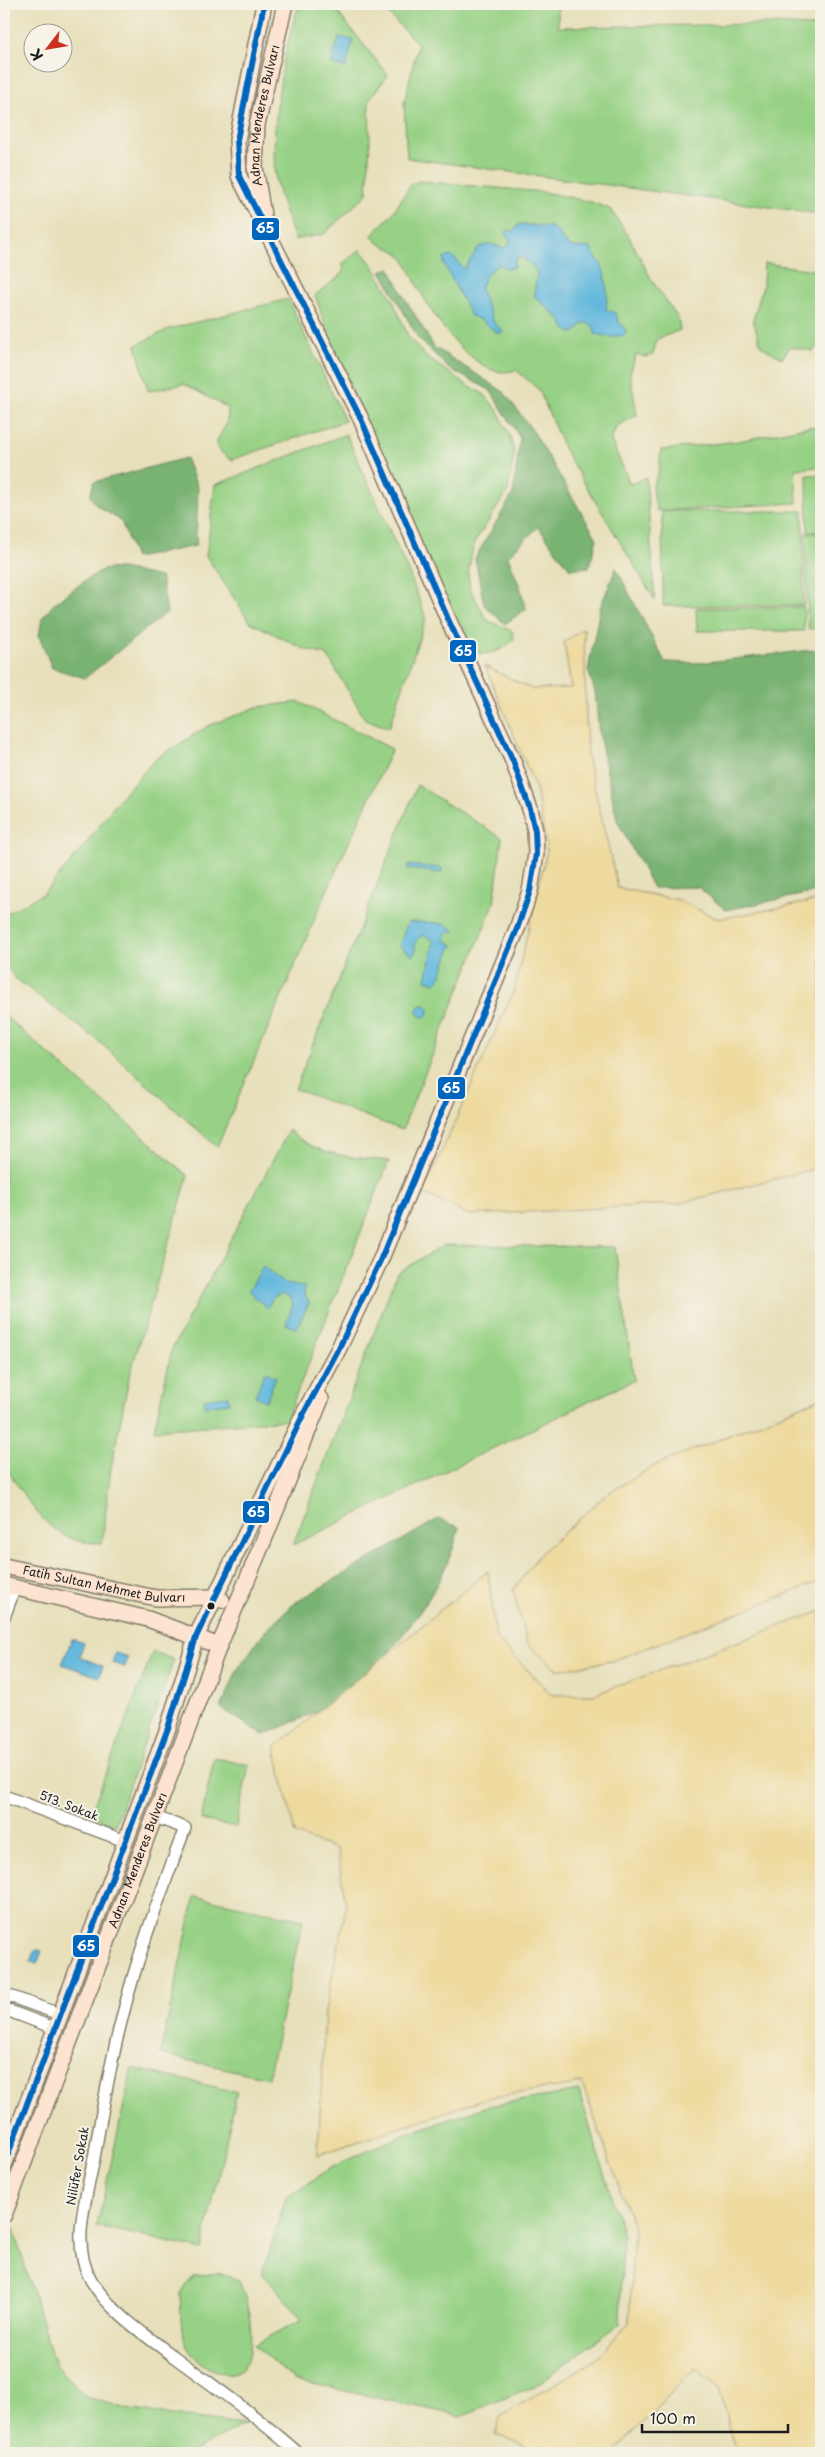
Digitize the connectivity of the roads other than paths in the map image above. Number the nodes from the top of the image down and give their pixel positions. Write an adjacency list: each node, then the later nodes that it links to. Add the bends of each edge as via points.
1 (264, 4): 3 (main road, Adnan Menderes Bulvarı, via 237,140 239,176)
2 (285, 4): 3 (main road, Adnan Menderes Bulvarı, via 257,125 255,167)
3 (265, 227): 4 (main road, Adnan Menderes Bulvarı, via 361,419 513,761 535,832 536,854 530,891 517,929 380,1261)
4 (338, 1350): 7 (main road, Adnan Menderes Bulvarı); 8 (main road, Adnan Menderes Bulvarı, via 281,1499)
5 (4, 1566): 7 (main road, Fatih Sultan Mehmet Bulvarı, via 156,1598)
6 (10, 1587): 9 (street); 10 (main road, Fatih Sultan Mehmet Bulvarı, via 148,1619)
7 (214, 1597): 8 (main road, Fatih Sultan Mehmet Bulvarı); 10 (main road, Adnan Menderes Bulvarı)
8 (235, 1605): 11 (main road, Adnan Menderes Bulvarı)
9 (4, 1618)
10 (196, 1637): 11 (main road, Fatih Sultan Mehmet Bulvarı); 14 (main road, Adnan Menderes Bulvarı, via 168,1728)
11 (219, 1646): 13 (main road, Adnan Menderes Bulvarı)
12 (4, 1796): 14 (street, 513. Sokak)
13 (155, 1817): 19 (main road, Adnan Menderes Bulvarı); 20 (street, Nilüfer Sokak, via 185,1828 153,1916 122,2017 80,2232 82,2257 90,2279 110,2305)
14 (124, 1841): 17 (main road, Adnan Menderes Bulvarı)
15 (4, 1994): 17 (street)
16 (4, 2009): 17 (street)
17 (57, 2021): 18 (main road, Adnan Menderes Bulvarı)
18 (4, 2165)
19 (4, 2215)
20 (298, 2453)

